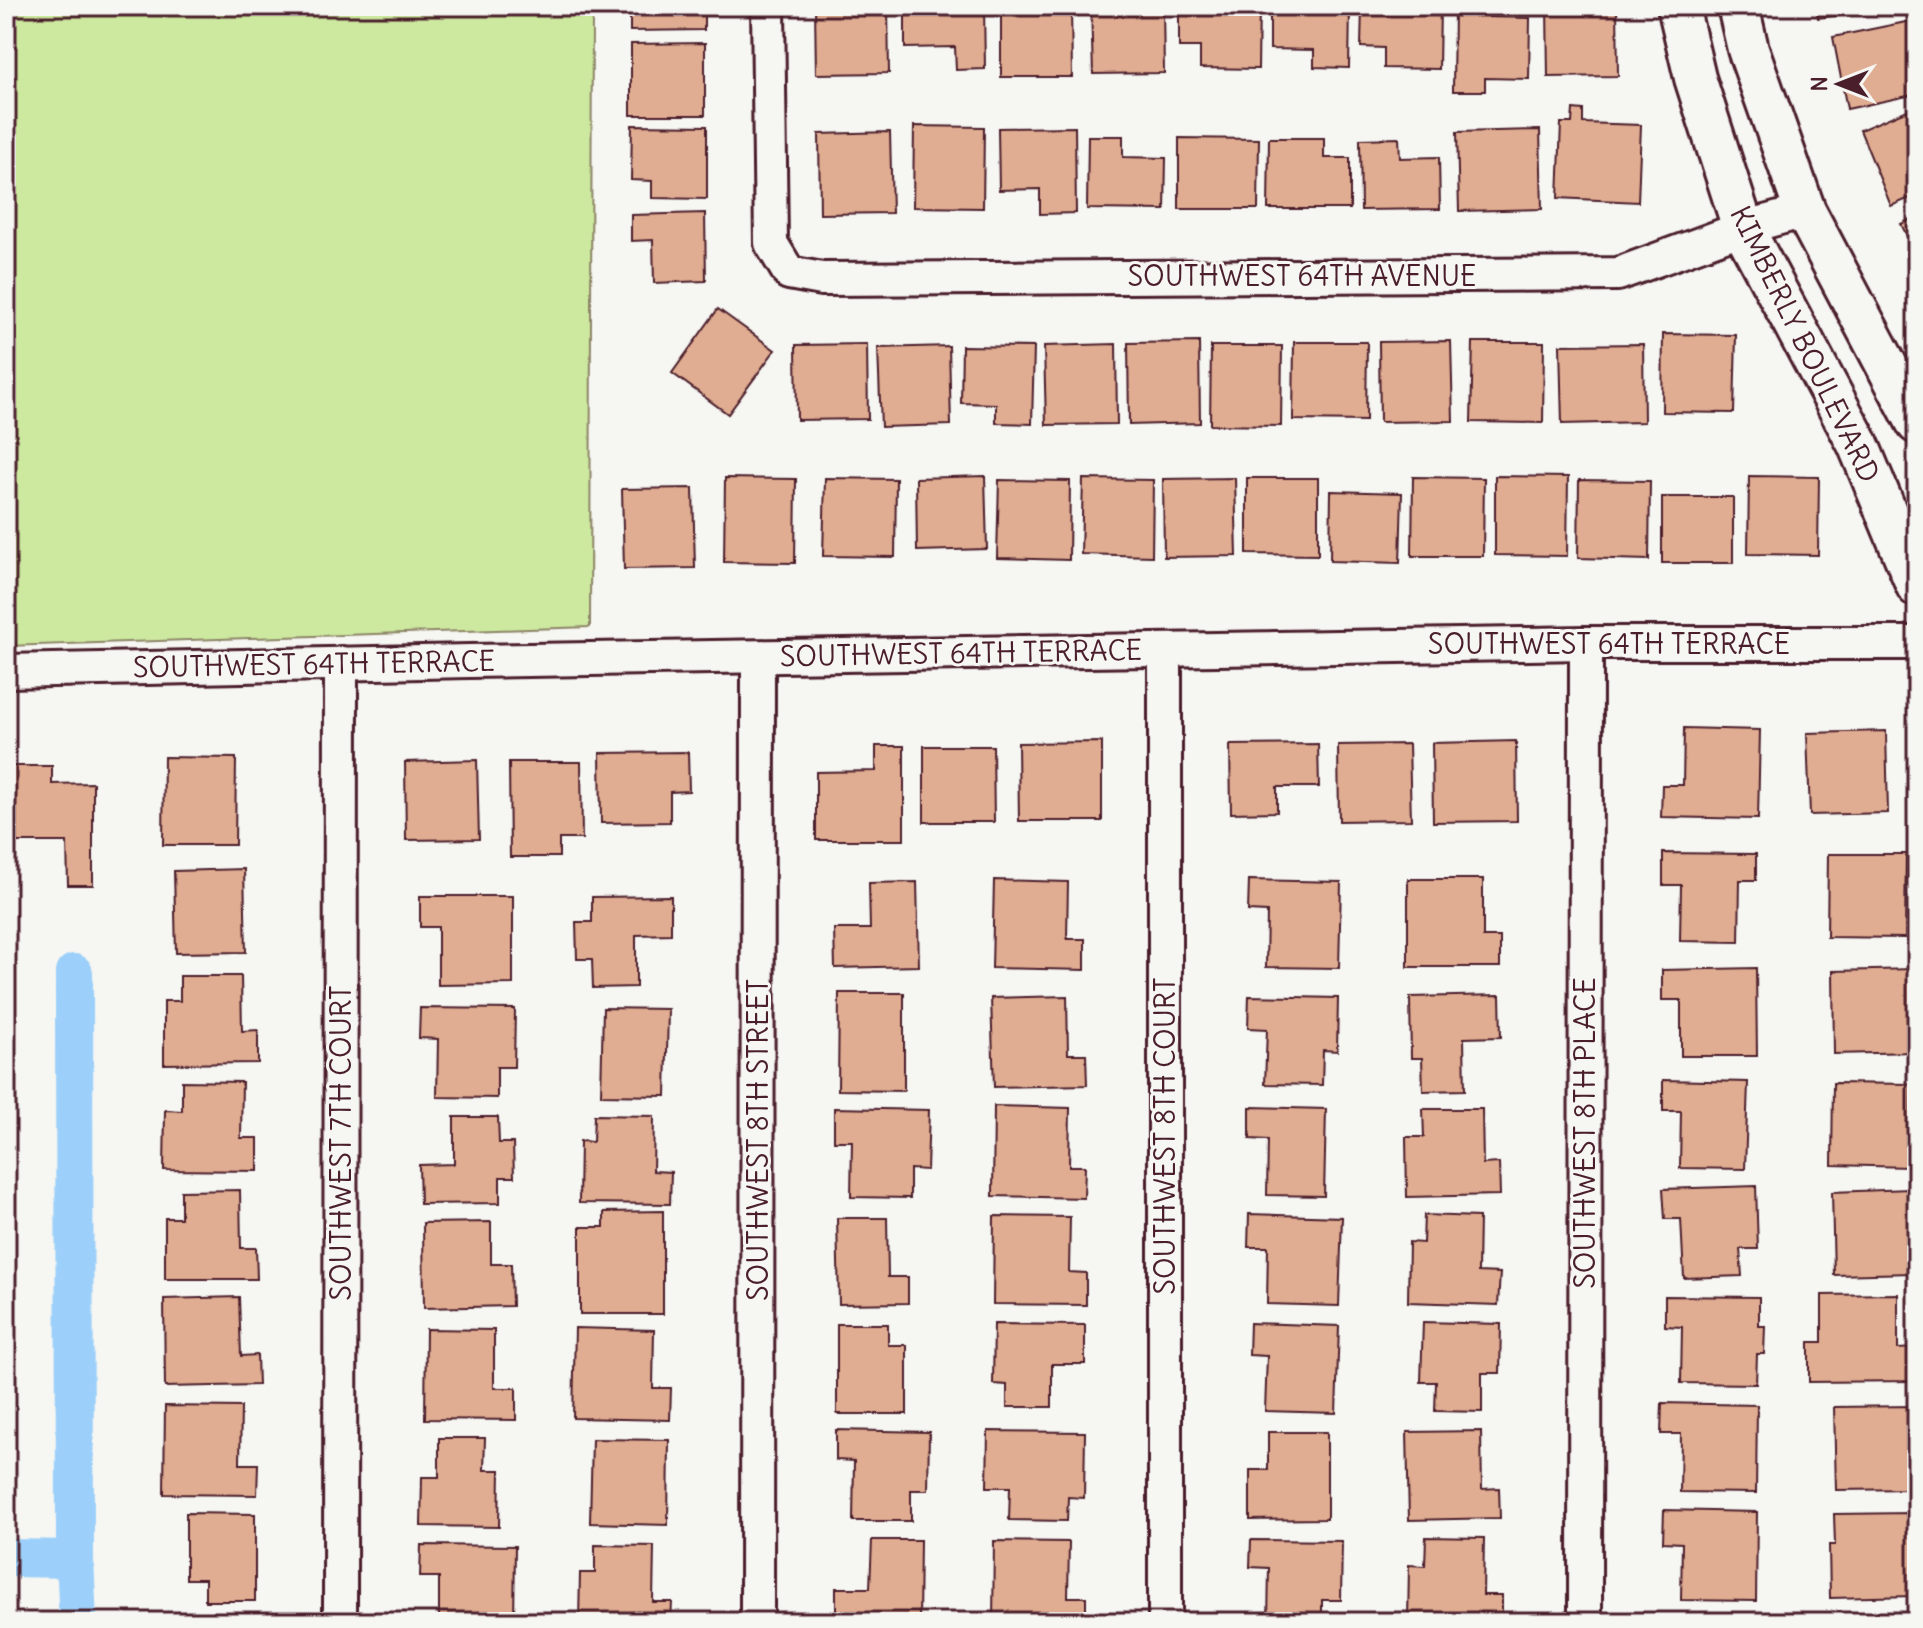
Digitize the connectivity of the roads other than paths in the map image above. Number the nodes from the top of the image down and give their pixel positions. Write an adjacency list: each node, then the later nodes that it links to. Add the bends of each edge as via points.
1 (768, 6): 5 (street, SOUTHWEST 64TH AVENUE, via 771,243 789,273 822,279 1618,274)
2 (1678, 6): 5 (street, KIMBERLY BOULEVARD)
3 (1738, 6): 4 (street, KIMBERLY BOULEVARD)
4 (1805, 211): 5 (street, SOUTHWEST 64TH AVENUE); 6 (street, KIMBERLY BOULEVARD)
5 (1743, 228): 7 (street, KIMBERLY BOULEVARD, via 1858,444)
6 (1917, 423)
7 (1917, 586)
8 (1586, 643): 9 (street, SOUTHWEST 64TH TERRACE); 10 (street, SOUTHWEST 64TH TERRACE); 17 (street, SOUTHWEST 8TH PLACE)
9 (1917, 643)
10 (1165, 650): 11 (street, SOUTHWEST 64TH TERRACE); 16 (street, SOUTHWEST 8TH COURT)
11 (758, 657): 12 (street, SOUTHWEST 64TH TERRACE); 15 (street, SOUTHWEST 8TH STREET)
12 (341, 663): 13 (street, SOUTHWEST 64TH TERRACE); 14 (street, SOUTHWEST 7TH COURT)
13 (6, 671)
14 (340, 1622)
15 (757, 1622)
16 (1165, 1622)
17 (1585, 1622)

